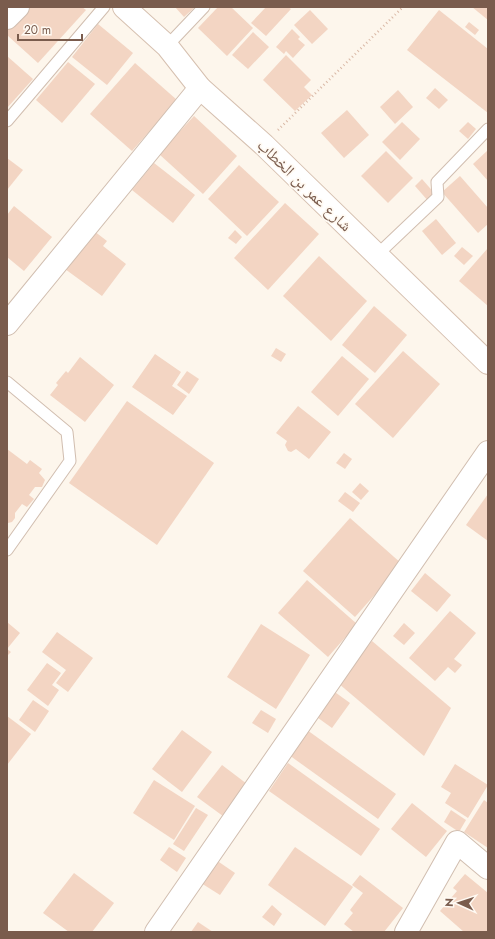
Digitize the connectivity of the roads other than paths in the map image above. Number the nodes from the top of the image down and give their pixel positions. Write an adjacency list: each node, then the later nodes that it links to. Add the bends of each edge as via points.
1 (18, 7): 5 (street)
2 (104, 7): 8 (lane)
3 (124, 7): 6 (street, شارع عمر بن الخطاب)
4 (204, 7): 6 (lane)
5 (7, 18)
6 (167, 46): 7 (street, شارع عمر بن الخطاب)
7 (200, 88): 10 (street, شارع عمر بن الخطاب); 11 (street)
8 (7, 122)
9 (488, 129): 10 (lane, via 437,182 438,197)
10 (378, 254): 12 (street, شارع عمر بن الخطاب)
11 (7, 324)
12 (488, 363)
13 (7, 382): 15 (lane, via 67,432 70,461)
14 (488, 452): 17 (street)
15 (7, 550)
16 (488, 868): 18 (street, via 457,842)
17 (156, 932)
18 (406, 932)

